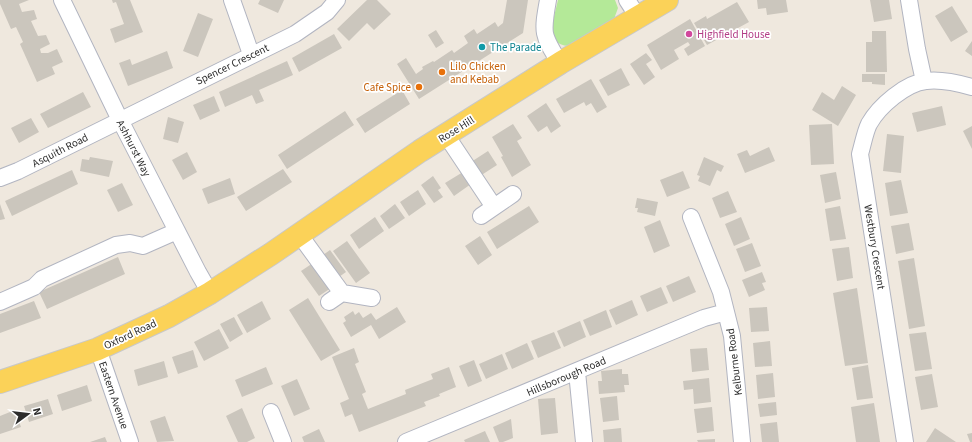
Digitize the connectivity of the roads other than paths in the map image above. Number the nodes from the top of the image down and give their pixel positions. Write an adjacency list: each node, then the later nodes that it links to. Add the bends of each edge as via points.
1 (62, 0): 12 (street, Ashhurst Way)
2 (232, 0): 8 (street)
3 (337, 0): 8 (street, Spencer Crescent, via 327,12 295,34)
4 (548, 0): 9 (street, via 544,33 547,43)
5 (667, 0): 7 (main road, Rose Hill)
6 (909, 0): 10 (street)
7 (632, 8): 9 (main road, Rose Hill)
8 (251, 54): 12 (street, Spencer Crescent)
9 (560, 63): 13 (main road, Rose Hill)
10 (924, 81): 11 (street, Westbury Crescent, via 935,80); 35 (street, Westbury Crescent, via 911,86 884,104 869,125 860,154)
11 (972, 87)
12 (120, 120): 14 (street, Asquith Road); 17 (street, Ashhurst Way)
13 (446, 135): 15 (street, via 488,212); 18 (main road, Rose Hill)
14 (0, 178)
15 (513, 194)
16 (691, 217): 25 (street, Kelburne Road, via 721,292)
17 (177, 231): 20 (street, Ashhurst Way); 23 (street, via 143,246 130,243 116,245 42,279 34,287)
18 (299, 234): 19 (main road, Rose Hill); 21 (street)
19 (251, 266): 20 (main road, Oxford Road)
20 (210, 293): 26 (main road, Oxford Road, via 169,316)
21 (342, 293): 22 (street); 24 (street)
22 (372, 298)
23 (0, 302)
24 (329, 302)
25 (726, 312): 27 (street, Hillsborough Road, via 704,318); 34 (street, Kelburne Road, via 732,336)
26 (98, 349): 28 (main road, Oxford Road); 30 (street, Eastern Avenue)
27 (577, 372): 32 (street, Hillsborough Road); 33 (street)
28 (0, 382)
29 (271, 412): 31 (street)
30 (130, 442)
31 (283, 442)
32 (406, 442)
33 (584, 442)
34 (742, 442)
35 (905, 442)

